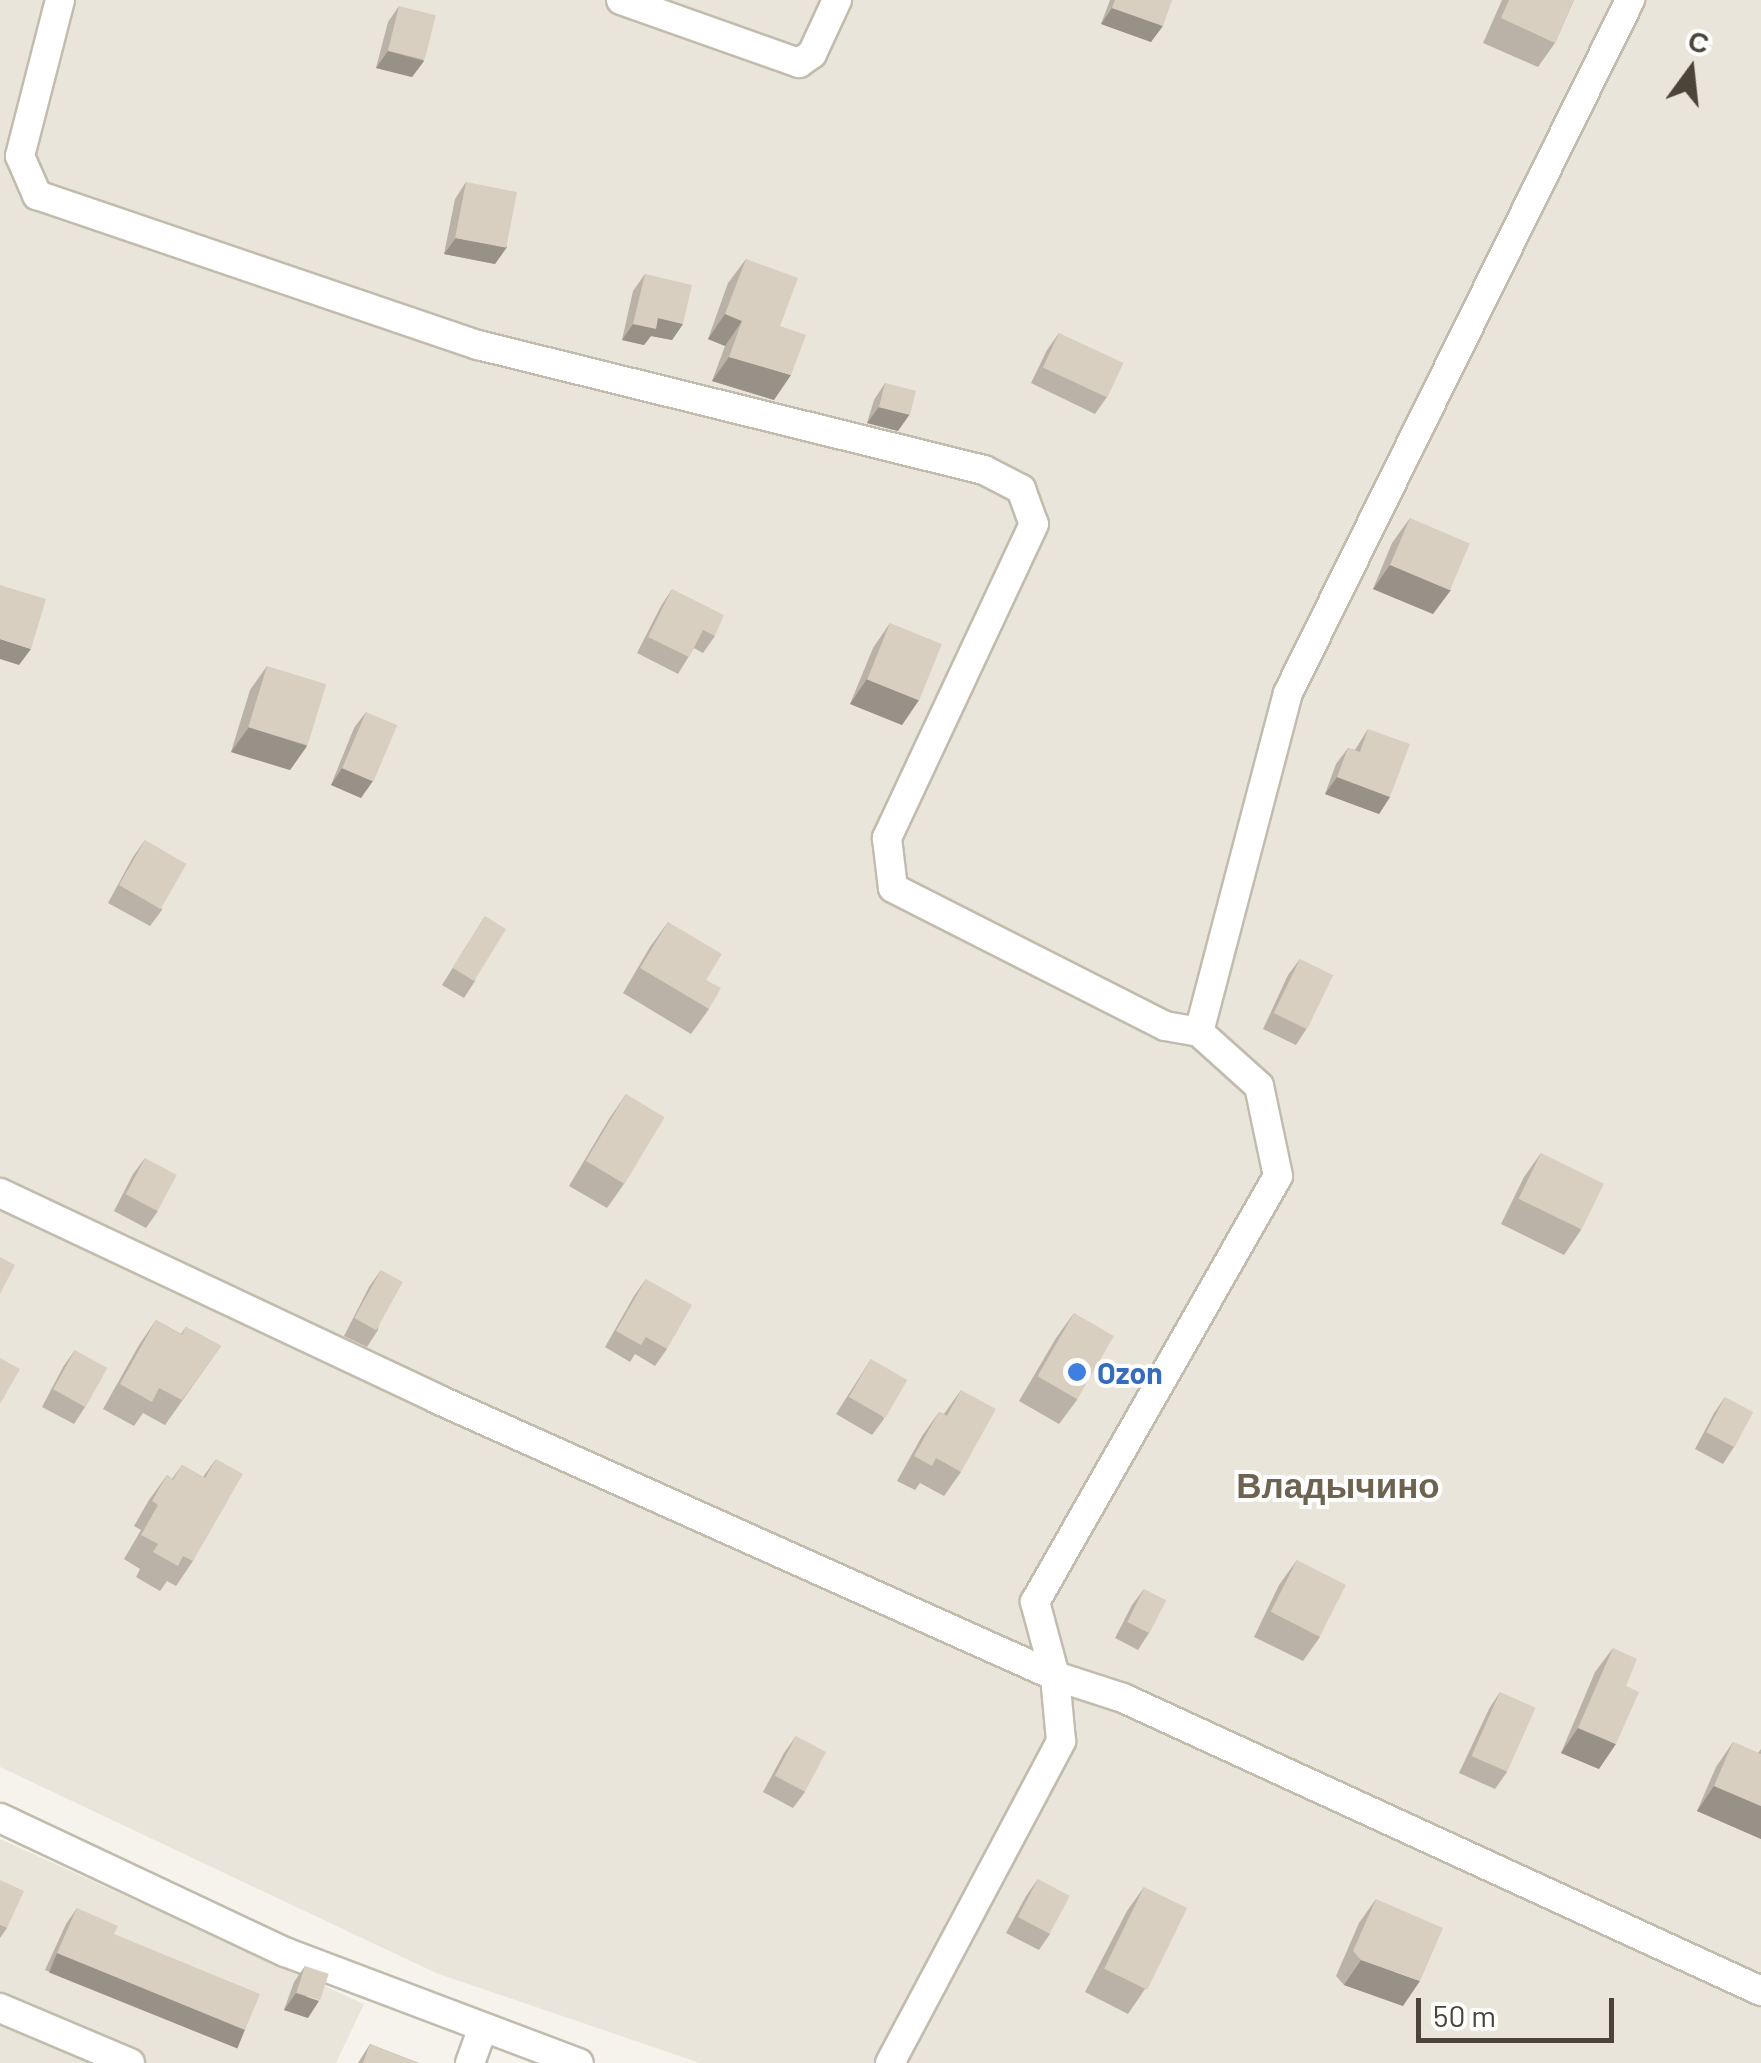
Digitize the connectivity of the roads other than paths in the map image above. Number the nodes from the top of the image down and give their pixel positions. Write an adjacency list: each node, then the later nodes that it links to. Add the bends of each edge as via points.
1 (60, 0): 5 (street, via 20,156 37,196 478,345 984,470 1021,489 1034,524 887,838 892,888 1165,1026)
2 (620, 0): 3 (street, via 799,63 812,54)
3 (837, 0)
4 (1630, 0): 5 (street, via 1288,693)
5 (1199, 1032): 7 (street, via 1259,1086 1278,1176 1035,1602)
6 (0, 1194): 7 (street)
7 (1055, 1676): 9 (street, via 1123,1698); 15 (street, via 1061,1741)
8 (0, 1818): 11 (street, via 285,1952)
9 (1761, 1991)
10 (0, 2008): 12 (street)
11 (484, 2028): 13 (street); 14 (street)
12 (130, 2063)
13 (470, 2063)
14 (580, 2063)
15 (890, 2063)

